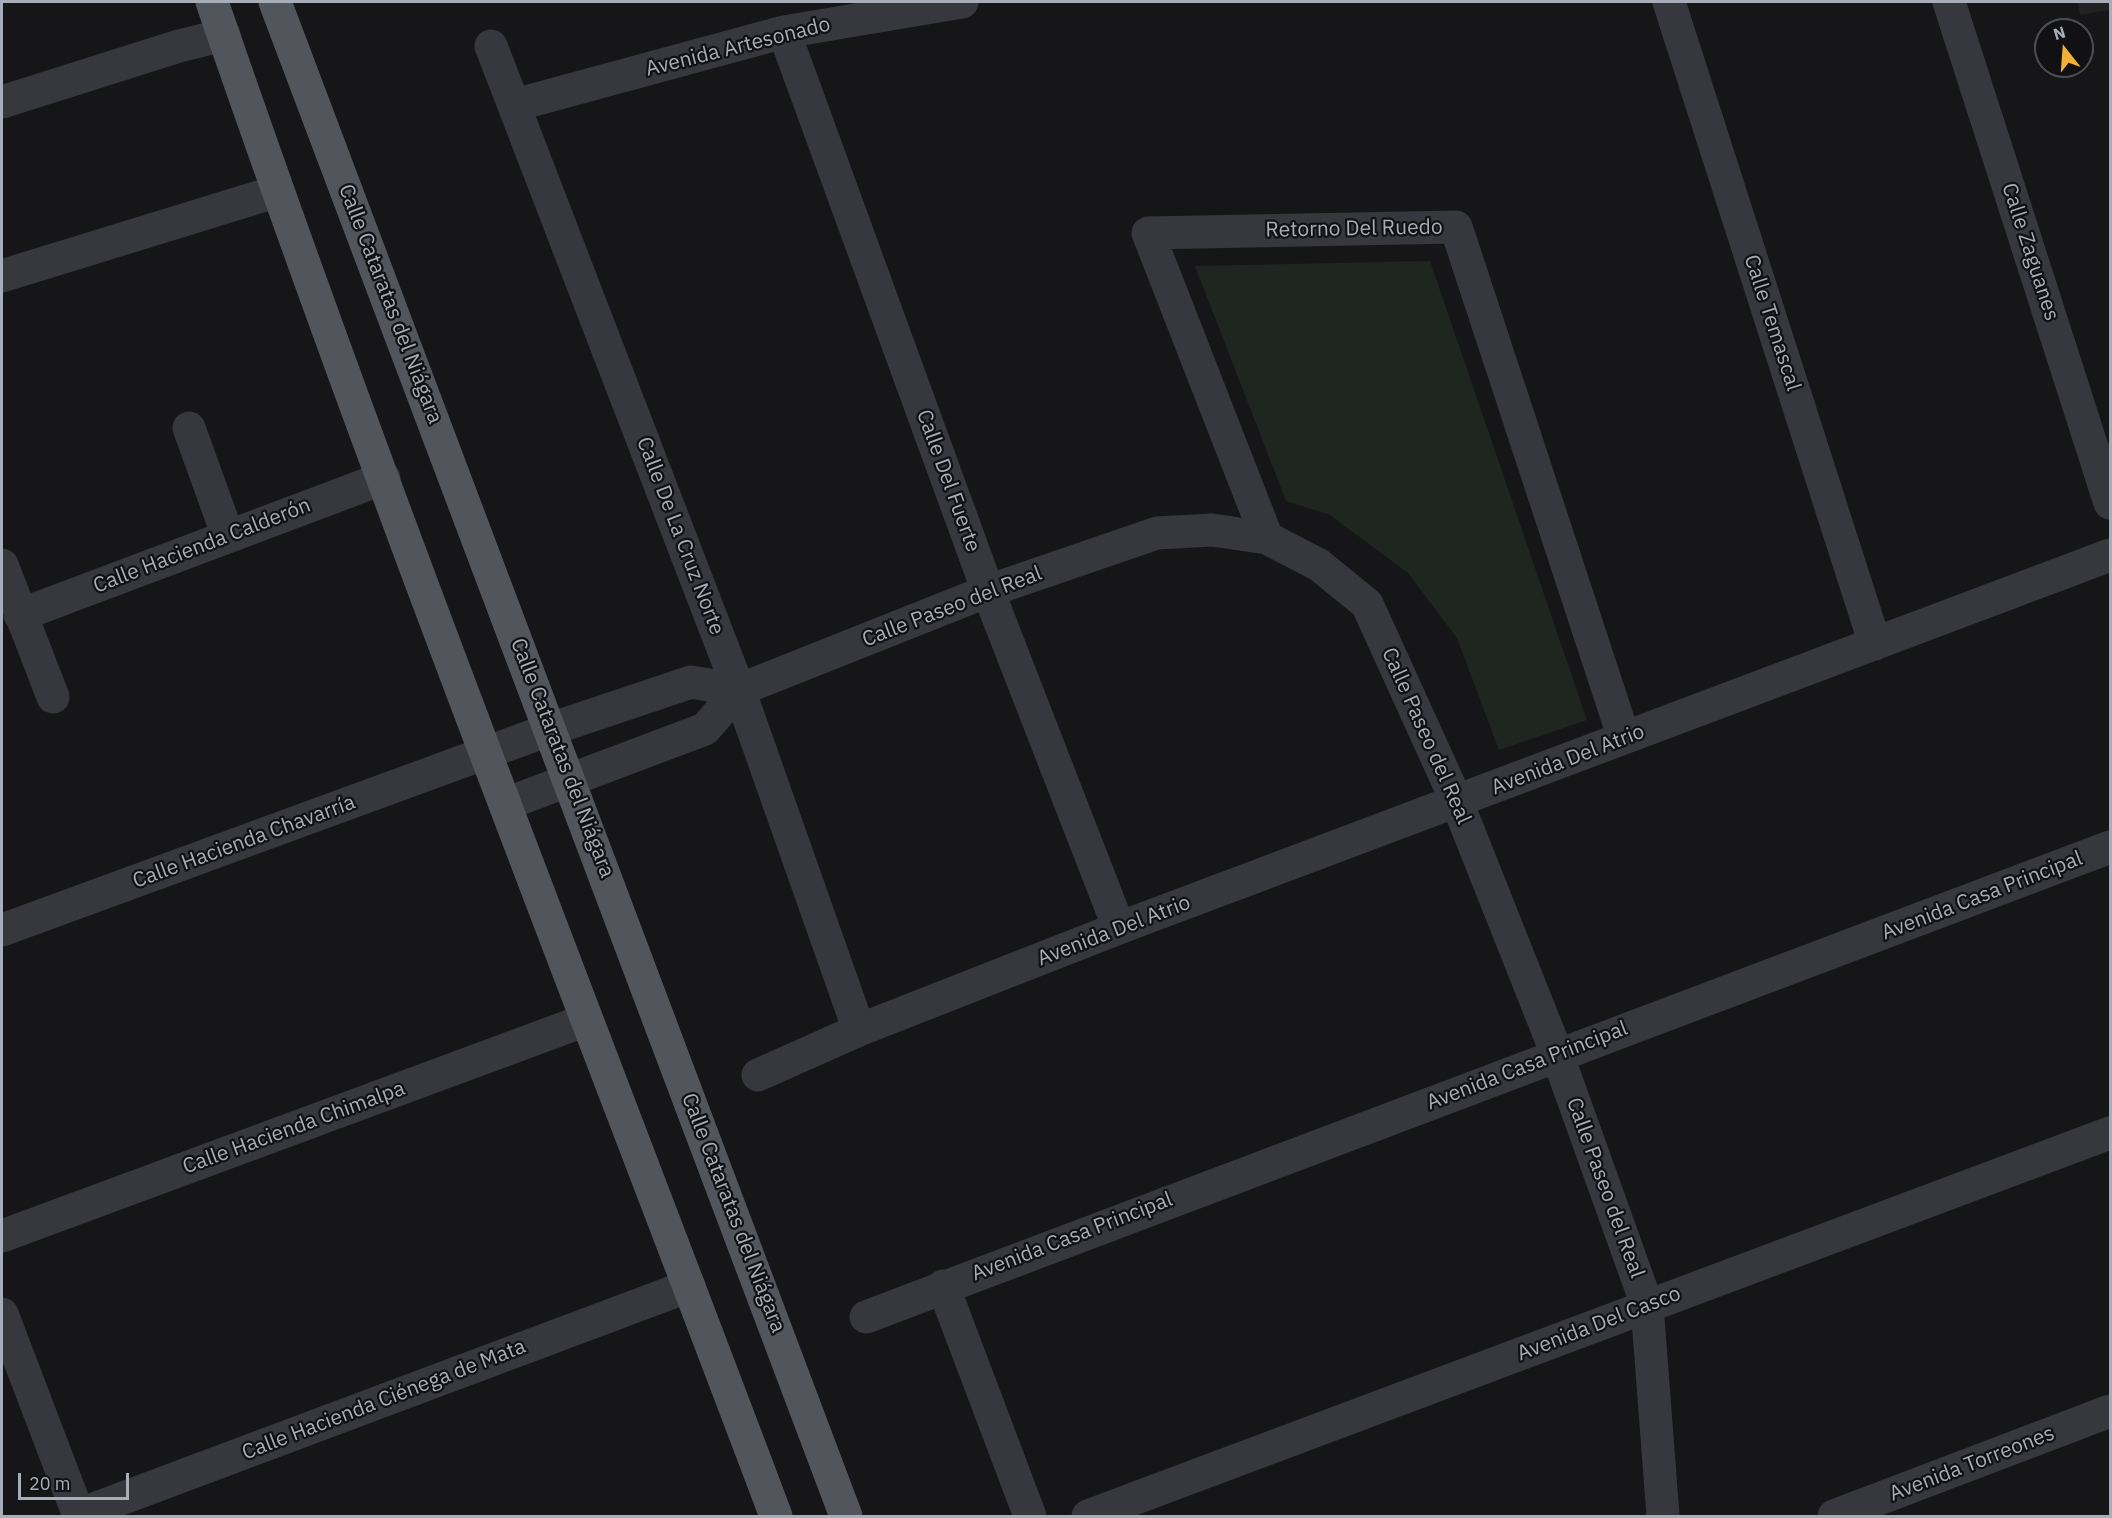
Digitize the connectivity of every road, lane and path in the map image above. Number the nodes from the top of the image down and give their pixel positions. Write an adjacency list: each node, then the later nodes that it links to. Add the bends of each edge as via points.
1 (212, 2): 7 (main road)
2 (275, 2): 25 (main road, Calle Cataratas del Niágara)
3 (962, 2): 6 (street, Avenida Artesonado)
4 (1669, 2): 22 (street, Calle Temascal)
5 (1949, 2): 15 (street, Calle Zaguanes)
6 (784, 32): 10 (street, Avenida Artesonado); 20 (street, Calle Del Fuerte)
7 (224, 35): 9 (street); 11 (main road)
8 (491, 46): 10 (street, Calle De La Cruz Norte)
9 (2, 102)
10 (515, 105): 23 (street, Calle De La Cruz Norte)
11 (278, 191): 12 (street); 14 (main road)
12 (2, 276)
13 (189, 428): 16 (street)
14 (384, 478): 16 (street, Calle Hacienda Calderón); 27 (main road)
15 (2110, 503)
16 (228, 536): 21 (street, Calle Hacienda Calderón)
17 (1267, 538): 20 (street, Calle Paseo del Real, via 1212,530 1157,533); 26 (street, Retorno Del Ruedo, via 1148,233 1456,226); 29 (street, Calle Paseo del Real, via 1319,565 1367,604)
18 (2110, 555): 22 (street, Avenida Del Atrio)
19 (2, 565): 21 (street)
20 (988, 591): 23 (street, Calle Paseo del Real); 32 (street, Calle Del Fuerte)
21 (20, 615): 24 (street)
22 (1875, 644): 26 (street, Avenida Del Atrio)
23 (739, 690): 25 (street, via 691,682); 28 (street, Calle Paseo del Real, via 705,729); 35 (street, Calle De La Cruz Norte)
24 (53, 697)
25 (551, 729): 27 (street); 28 (main road, Calle Cataratas del Niágara)
26 (1624, 738): 29 (street, Avenida Del Atrio)
27 (486, 753): 30 (main road); 33 (street, Calle Hacienda Chavarría)
28 (571, 782): 30 (street, Calle Paseo del Real); 48 (main road, Calle Cataratas del Niágara)
29 (1457, 802): 32 (street, Avenida Del Atrio); 36 (street, Calle Paseo del Real)
30 (506, 804): 34 (main road)
31 (2110, 847): 36 (street, Avenida Casa Principal)
32 (1119, 928): 35 (street, Avenida Del Atrio)
33 (2, 930)
34 (586, 1020): 39 (street, Calle Hacienda Chimalpa); 40 (main road)
35 (859, 1030): 37 (street, Avenida Del Atrio)
36 (1557, 1054): 41 (street, Avenida Casa Principal); 42 (street, Calle Paseo del Real)
37 (758, 1075)
38 (2110, 1133): 42 (street, Avenida Del Casco)
39 (2, 1236)
40 (689, 1286): 46 (street, Calle Hacienda Ciénega de Mata); 47 (main road)
41 (943, 1286): 44 (street, Avenida Casa Principal); 49 (street)
42 (1647, 1305): 50 (street, Avenida Del Casco); 51 (street, Calle Paseo del Real)
43 (2, 1314): 46 (street)
44 (866, 1317)
45 (2110, 1411): 52 (street, Avenida Torreones)
46 (79, 1516)
47 (776, 1516)
48 (846, 1516)
49 (1030, 1516)
50 (1088, 1516)
51 (1663, 1516)
52 (1834, 1516)

